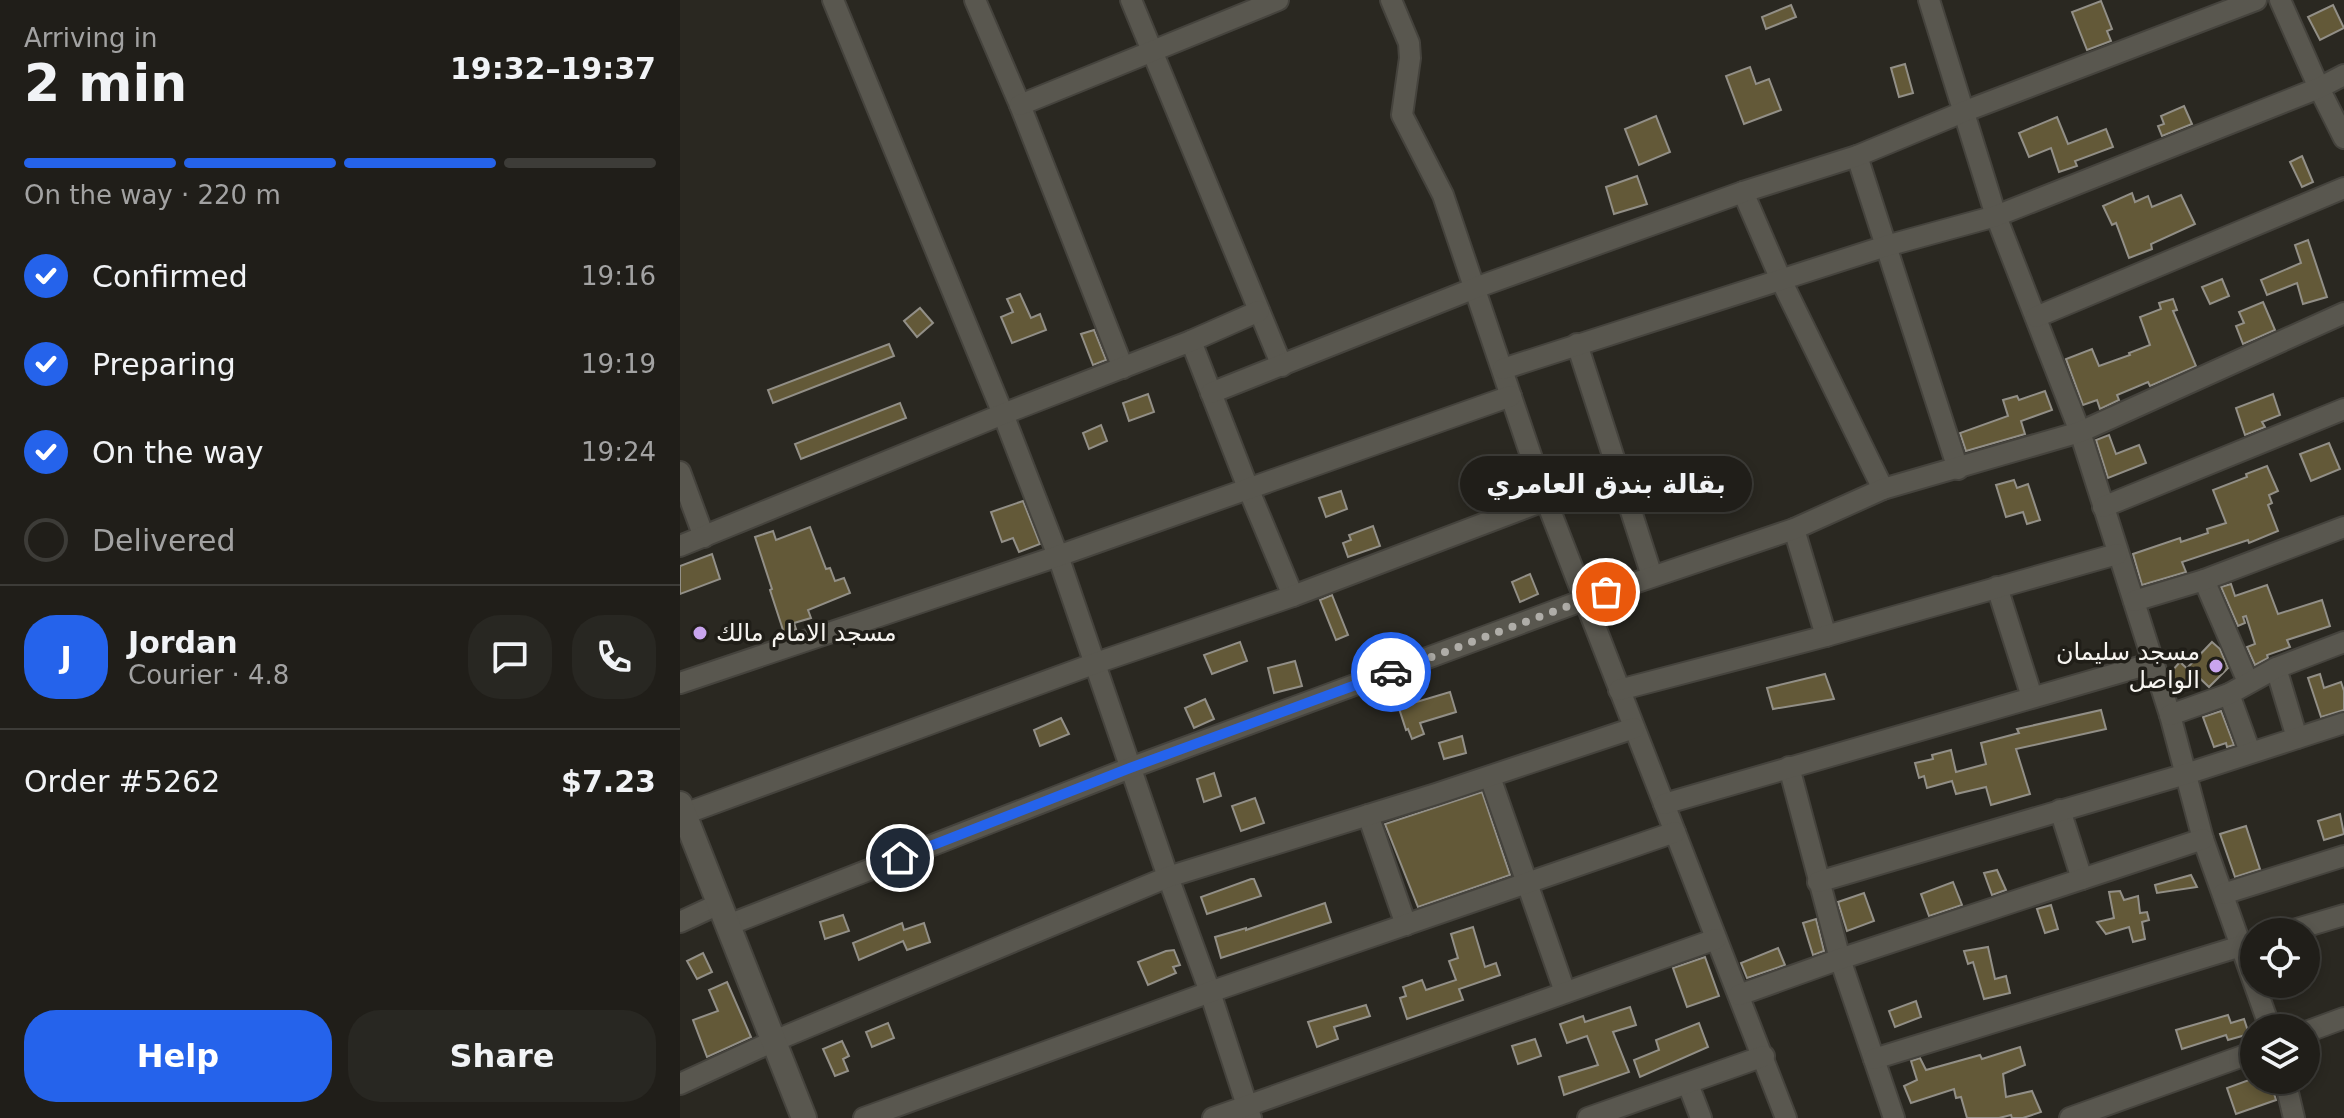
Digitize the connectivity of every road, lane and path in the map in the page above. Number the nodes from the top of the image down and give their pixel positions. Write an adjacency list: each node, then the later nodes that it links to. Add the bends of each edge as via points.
1 (833, 0): 33 (street)
2 (975, 0): 12 (street)
3 (1131, 0): 9 (street)
4 (1278, 0): 9 (street)
5 (1391, 0): 21 (street, via 1409,43 1402,115 1443,195)
6 (1929, 0): 13 (street)
7 (2256, 0): 13 (street)
8 (2280, 0): 11 (street)
9 (1154, 52): 12 (street); 22 (street)
10 (2344, 75): 11 (street)
11 (2319, 88): 14 (street); 18 (street)
12 (1020, 105): 28 (street)
13 (1963, 112): 15 (street); 18 (street)
14 (2344, 138)
15 (1857, 156): 17 (street); 19 (street)
16 (2344, 188): 24 (street)
17 (1743, 192): 20 (street); 21 (street)
18 (1996, 216): 19 (street); 24 (street)
19 (1886, 246): 20 (street); 35 (street)
20 (1781, 280): 26 (street); 38 (street)
21 (1475, 288): 27 (street); 29 (street)
22 (1259, 311): 25 (street); 27 (street)
23 (2344, 313): 34 (street)
24 (2036, 317): 34 (street)
25 (1191, 341): 28 (street); 30 (street)
26 (1577, 344): 29 (street); 47 (street)
27 (1282, 366): 30 (street)
28 (1123, 368): 33 (street)
29 (1503, 369): 31 (street)
30 (1211, 393): 37 (street)
31 (1511, 396): 37 (street); 39 (street)
32 (2344, 409): 40 (street)
33 (1003, 414): 43 (street); 46 (street)
34 (2080, 432): 35 (street); 40 (street)
35 (1958, 469): 38 (street)
36 (680, 472): 43 (street)
37 (1248, 488): 46 (street); 50 (street)
38 (1883, 489): 42 (street)
39 (1546, 500): 50 (street); 51 (street)
40 (2103, 507): 45 (street)
41 (2344, 527): 48 (street)
42 (1794, 529): 47 (street); 53 (street)
43 (704, 537): 44 (street)
44 (680, 546)
45 (2117, 554): 49 (street); 52 (street)
46 (1058, 556): 55 (street); 59 (street)
47 (1652, 576): 51 (street)
48 (2204, 580): 52 (street); 58 (street)
49 (1997, 587): 53 (street); 62 (street)
50 (1293, 596): 55 (street)
51 (1584, 600): 60 (street); 69 (street)
52 (2134, 601): 56 (street)
53 (1826, 636): 60 (street)
54 (2344, 642): 57 (street)
55 (1096, 663): 69 (street); 75 (street)
56 (2153, 663): 62 (street); 63 (street)
57 (2276, 668): 58 (street); 66 (street)
58 (2248, 682): 61 (street)
59 (680, 683)
60 (1619, 690): 65 (street)
61 (2229, 694): 63 (street); 67 (street)
62 (2032, 697): 68 (street)
63 (2170, 715): 70 (street)
64 (2344, 723): 66 (street)
65 (1634, 728): 71 (street); 72 (street)
66 (2297, 738): 67 (street)
67 (2250, 752): 70 (street)
68 (1789, 767): 72 (street); 81 (street)
69 (1130, 768): 79 (street); 84 (street)
70 (2186, 774): 73 (street); 77 (street)
71 (1490, 777): 74 (street); 82 (street)
72 (1664, 804): 76 (street)
73 (2060, 810): 80 (street); 81 (street)
74 (1368, 815): 79 (street); 88 (street)
75 (684, 823): 84 (street)
76 (1675, 832): 82 (street); 90 (street)
77 (2203, 839): 80 (street); 83 (street)
78 (2344, 856): 83 (street)
79 (1168, 877): 93 (street); 98 (street)
80 (2082, 879): 92 (street)
81 (1818, 882): 92 (street)
82 (1527, 883): 88 (street); 94 (street)
83 (2223, 894): 89 (street)
84 (724, 914): 86 (street); 98 (street)
85 (2344, 915): 87 (street)
86 (680, 922)
87 (2320, 922)
88 (1406, 925): 93 (street)
89 (2240, 929)
90 (1716, 939): 94 (street); 95 (street)
91 (2240, 946): 101 (street)
92 (1840, 959): 95 (street); 101 (street)
93 (1210, 992): 105 (street); 107 (street)
94 (1565, 992): 105 (street)
95 (1739, 995): 99 (street)
96 (2344, 1018): 97 (street)
97 (2320, 1027)
98 (774, 1041): 102 (street); 106 (street)
99 (1764, 1056): 103 (street); 111 (street)
100 (2240, 1057): 113 (street)
101 (1874, 1059): 112 (street)
102 (680, 1084)
103 (1688, 1084): 109 (street); 110 (street)
104 (2288, 1094): 114 (street)
105 (1249, 1112): 108 (street)
106 (804, 1118)
107 (864, 1118)
108 (1213, 1118)
109 (1588, 1118)
110 (1701, 1118)
111 (1786, 1118)
112 (1894, 1118)
113 (2070, 1118)
114 (2294, 1118)

